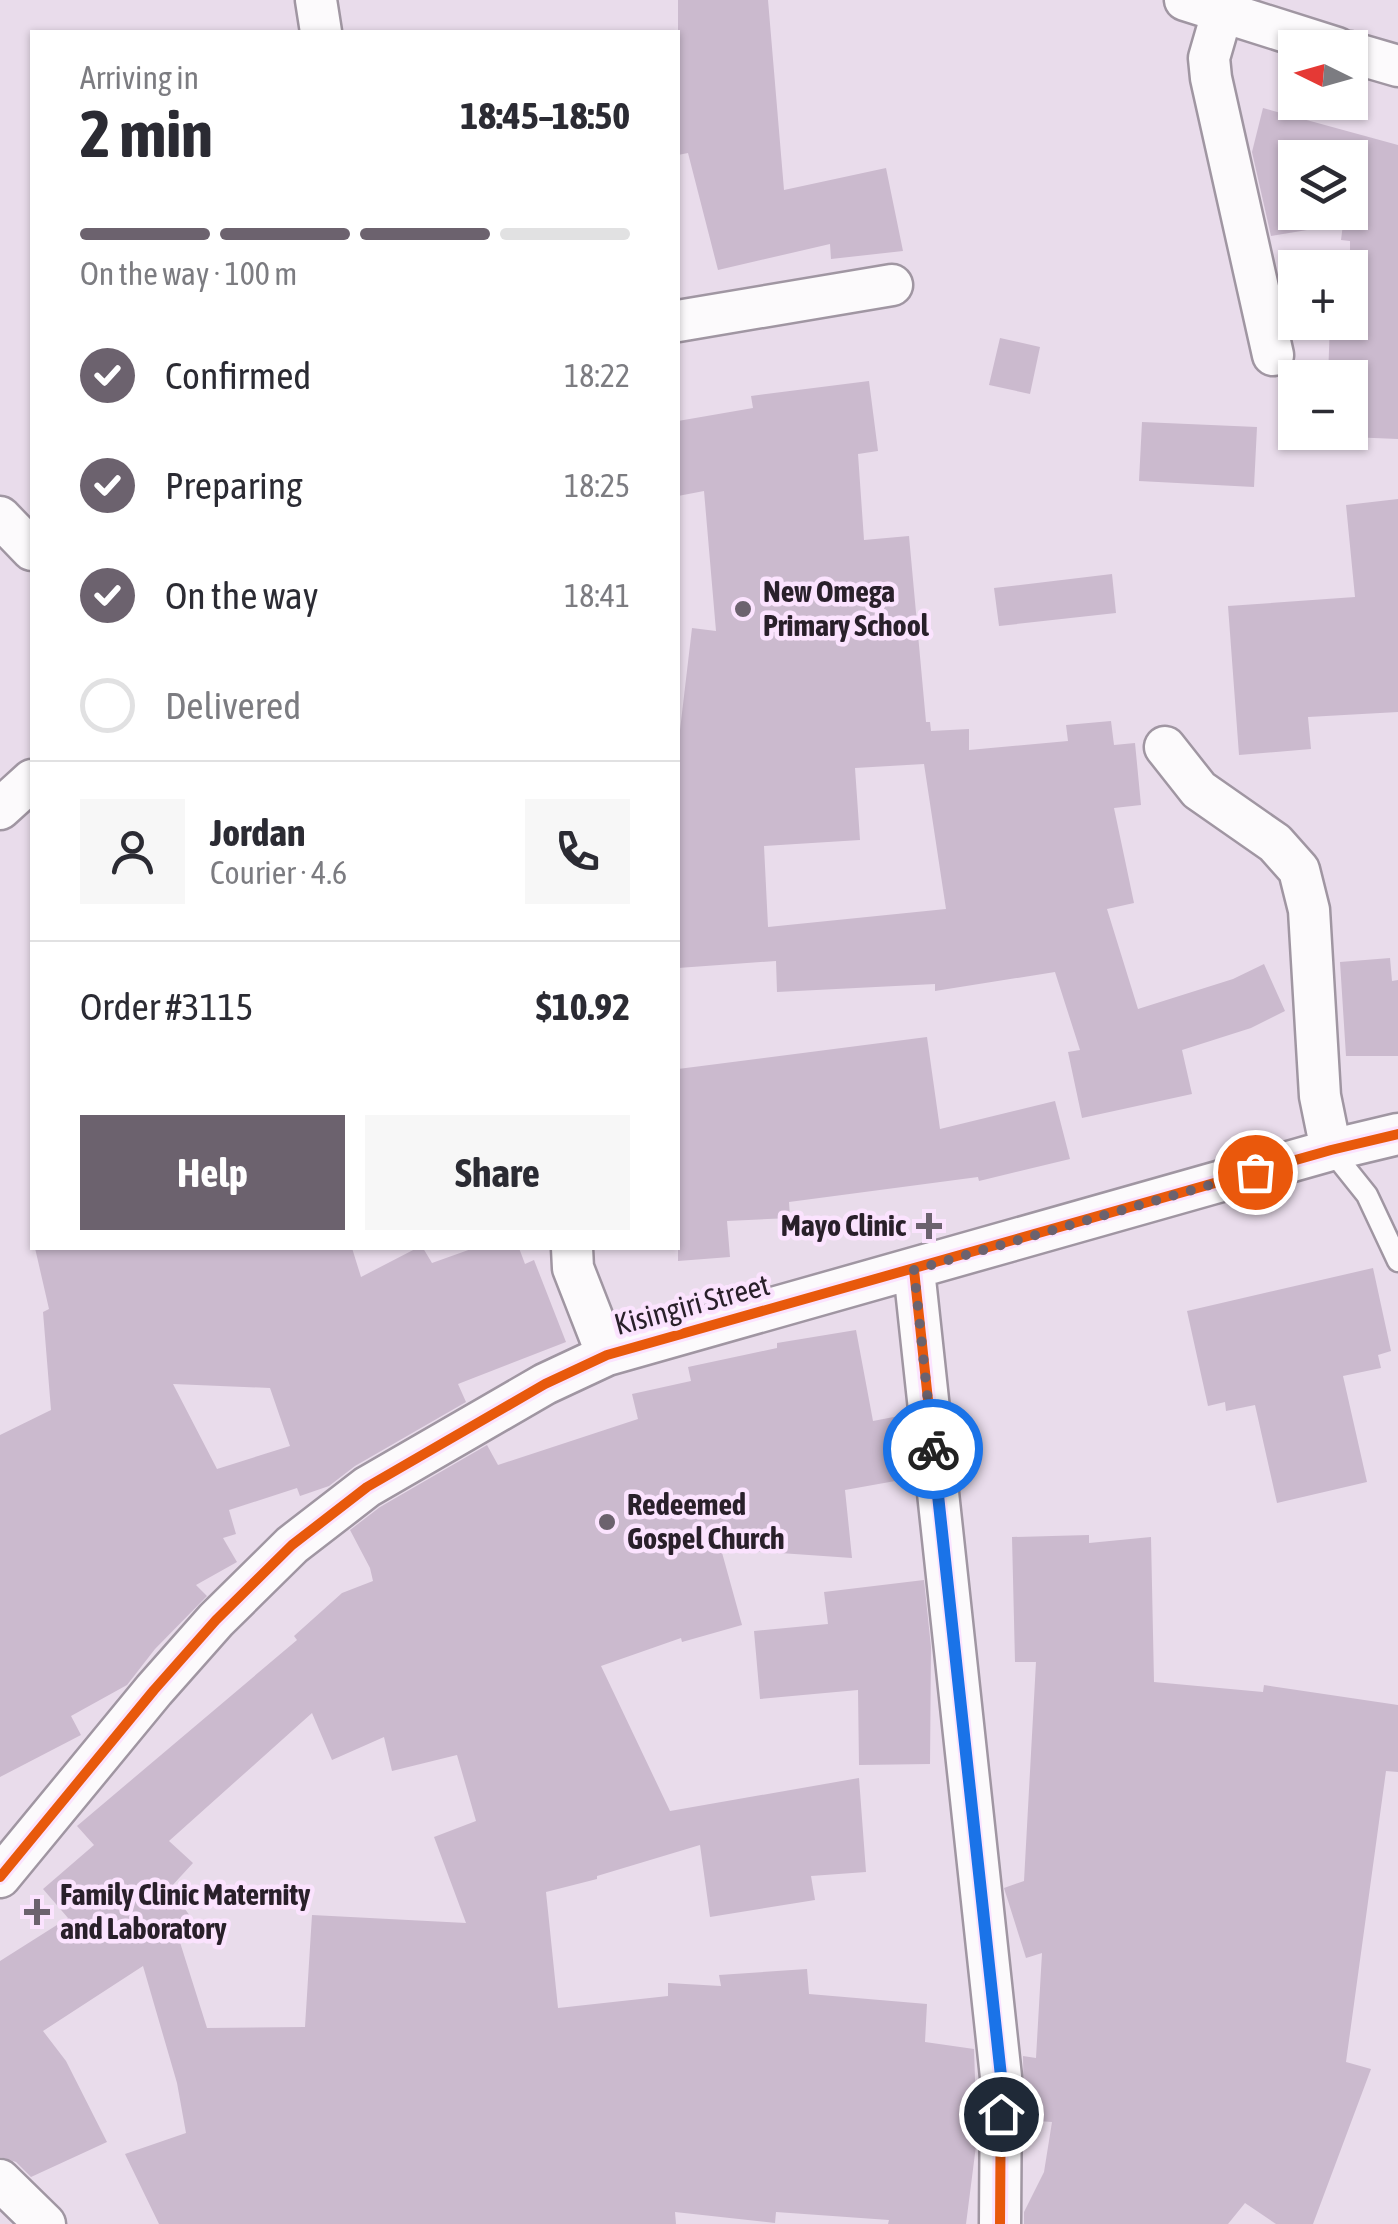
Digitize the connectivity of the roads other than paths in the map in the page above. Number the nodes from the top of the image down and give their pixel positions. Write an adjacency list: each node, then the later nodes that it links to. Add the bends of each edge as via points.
1 (316, 0): 3 (street)
2 (1203, 6): 4 (street); 9 (street, via 1211,78)
3 (321, 30)
4 (1280, 30)
5 (1368, 56): 6 (street)
6 (1396, 61)
7 (892, 285): 8 (street)
8 (680, 321)
9 (1273, 355)
10 (0, 517): 11 (street)
11 (30, 548)
12 (1166, 748): 16 (street, via 1199,790 1275,843 1300,870)
13 (30, 782): 14 (street)
14 (0, 809)
15 (1398, 1134): 16 (street, Kisingiri Street)
16 (1331, 1150): 18 (lane, via 1366,1195); 19 (street, Kisingiri Street)
17 (572, 1250): 20 (street)
18 (1398, 1262)
19 (914, 1270): 20 (street, Kisingiri Street); 24 (street, via 1001,2076)
20 (607, 1355): 21 (street, Kisingiri Street, via 366,1487 292,1545 154,1690)
21 (0, 1877)
22 (0, 2180): 23 (street)
23 (45, 2224)
24 (1000, 2224)

